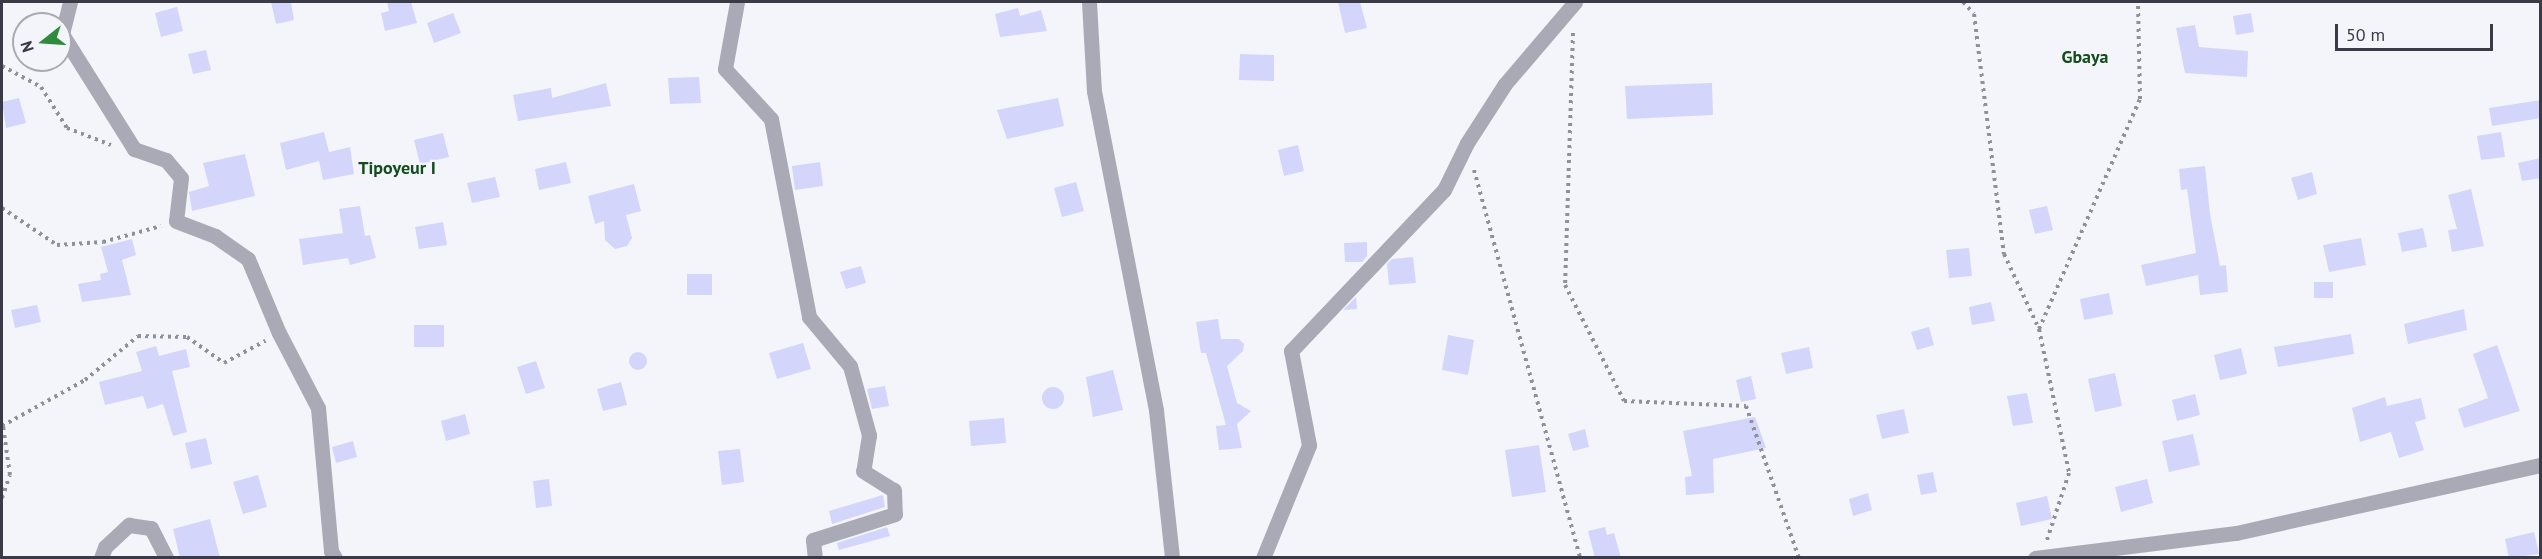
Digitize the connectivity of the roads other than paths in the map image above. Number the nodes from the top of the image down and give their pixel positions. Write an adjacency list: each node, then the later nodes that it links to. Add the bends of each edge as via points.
1 (70, 2): 6 (street, via 62,34 134,148 166,160 181,178 176,221 215,236 248,260 279,333 318,408)
2 (737, 2): 11 (street, via 725,69 771,119 809,317 850,366 869,435 863,471 894,490 896,514 813,540)
3 (1089, 2): 12 (street, via 1094,91 1156,410)
4 (1575, 2): 13 (street, via 1505,84 1467,143 1444,190 1292,351 1309,445)
5 (2541, 465): 7 (street, via 2236,533)
6 (333, 554): 10 (street)
7 (2037, 557)
8 (100, 558): 9 (street, via 105,547 129,525 151,528)
9 (166, 558)
10 (316, 558)
11 (815, 558)
12 (1172, 558)
13 (1263, 558)

